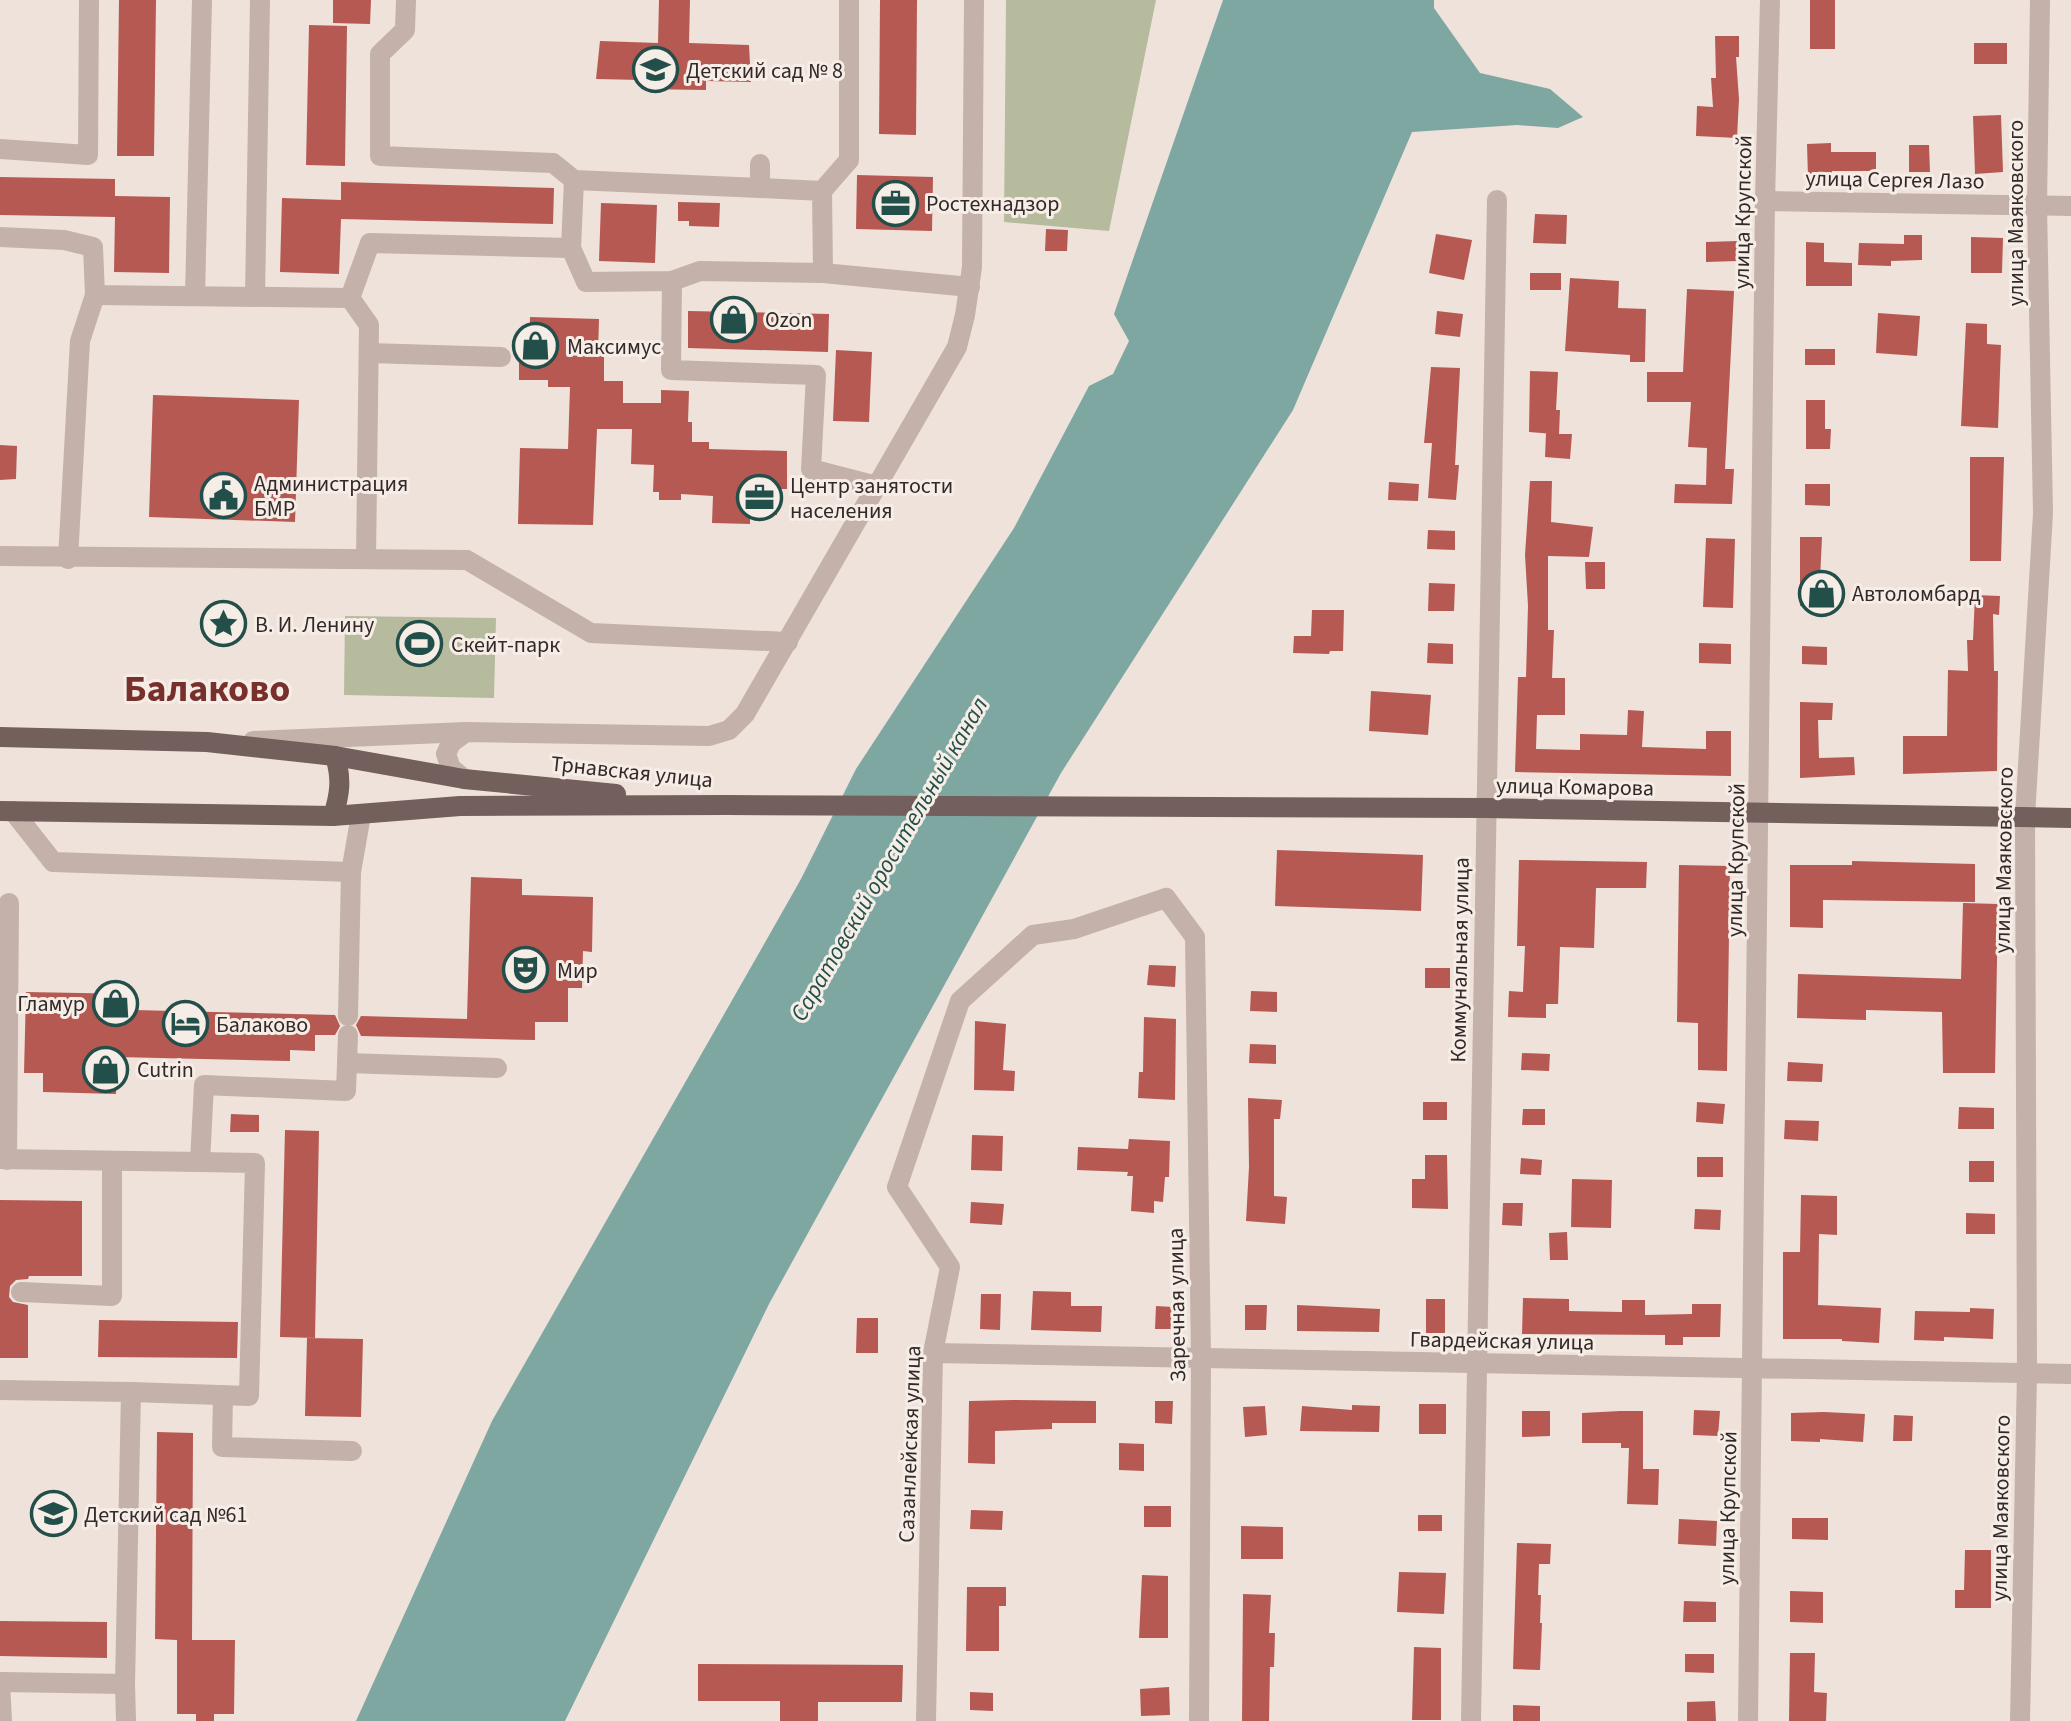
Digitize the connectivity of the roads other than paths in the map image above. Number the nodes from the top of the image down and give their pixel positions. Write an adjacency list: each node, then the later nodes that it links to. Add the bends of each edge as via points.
1 (89, 0): 9 (street, via 88,155)
2 (202, 0): 24 (street)
3 (260, 0): 25 (street)
4 (406, 0): 11 (street, via 405,30 380,54 380,156 553,163)
5 (849, 0): 13 (street, via 849,160)
6 (974, 0): 22 (street)
7 (1770, 0): 15 (street, улица Крупской)
8 (2040, 0): 16 (street, улица Маяковского)
9 (0, 149)
10 (760, 164): 12 (street)
11 (574, 180): 12 (street); 19 (street)
12 (760, 188): 13 (street)
13 (822, 191): 20 (street)
14 (1497, 200): 40 (street, Коммунальная улица)
15 (1765, 201): 16 (street, улица Сергея Лазо); 42 (street, улица Крупской)
16 (2037, 206): 17 (street, улица Сергея Лазо); 45 (street, улица Маяковского, via 2043,513)
17 (2071, 206)
18 (0, 237): 23 (street, via 93,247)
19 (571, 248): 21 (street, via 586,282); 26 (street, via 370,243)
20 (823, 273): 21 (street, via 700,271); 22 (street)
21 (672, 281): 29 (street, via 671,370 816,375 811,469)
22 (970, 287): 29 (street, via 957,347)
23 (95, 295): 24 (street); 31 (street, via 80,341)
24 (195, 296): 25 (street)
25 (255, 297): 26 (street)
26 (350, 298): 27 (street, via 369,325)
27 (369, 353): 28 (street); 32 (street)
28 (501, 357)
29 (877, 486): 33 (street)
30 (0, 556): 31 (street)
31 (68, 559): 32 (street)
32 (366, 559): 33 (street, via 467,560 591,633)
33 (788, 642): 34 (street, via 745,714 729,730 709,736)
34 (466, 732): 36 (street); 38 (street, via 446,754 451,768)
35 (0, 737): 36 (main road, Трнавская улица)
36 (207, 742): 37 (main road, Трнавская улица)
37 (335, 756): 38 (main road, Трнавская улица); 44 (main road, via 341,776)
38 (464, 779): 39 (main road, Трнавская улица)
39 (727, 805): 40 (main road, улица Комарова); 43 (main road, Трнавская улица, via 460,806)
40 (1485, 808): 42 (main road, улица Комарова); 59 (street, Коммунальная улица)
41 (6, 811): 44 (main road, Трнавская улица); 47 (street, via 53,862)
42 (1760, 814): 45 (main road, улица Комарова); 60 (street, улица Крупской)
43 (361, 815): 44 (main road, Трнавская улица); 47 (street)
44 (333, 816)
45 (2025, 817): 46 (main road, улица Комарова); 61 (street, улица Маяковского)
46 (2071, 818)
47 (351, 872): 50 (street)
48 (1166, 898): 57 (street, Сазанлейская улица, via 1074,929 1033,935 960,1001 897,1187 950,1267); 58 (street, Заречная улица, via 1195,937)
49 (9, 903): 52 (street)
50 (347, 1063): 51 (street); 55 (street, via 346,1091 204,1085)
51 (497, 1068)
52 (4, 1071): 53 (street)
53 (3, 1160): 54 (street)
54 (112, 1161): 55 (street); 56 (street, via 112,1296)
55 (200, 1162): 65 (street, via 255,1163 249,1396)
56 (21, 1292)
57 (933, 1353): 58 (street, Гвардейская улица); 71 (street, Сазанлейская улица)
58 (1201, 1359): 59 (street, Гвардейская улица); 72 (street, Заречная улица)
59 (1479, 1364): 60 (street, Гвардейская улица); 73 (street, Коммунальная улица)
60 (1753, 1369): 61 (street, Гвардейская улица); 74 (street, улица Крупской)
61 (2027, 1373): 62 (street, Гвардейская улица); 75 (street, улица Маяковского)
62 (2071, 1374)
63 (0, 1390): 64 (street)
64 (131, 1392): 65 (street); 68 (street)
65 (223, 1395): 66 (street, via 222,1447)
66 (352, 1451)
67 (1, 1682): 68 (street); 69 (street)
68 (125, 1684): 70 (street)
69 (2, 1721)
70 (126, 1721)
71 (926, 1721)
72 (1199, 1721)
73 (1471, 1721)
74 (1748, 1721)
75 (2020, 1721)

